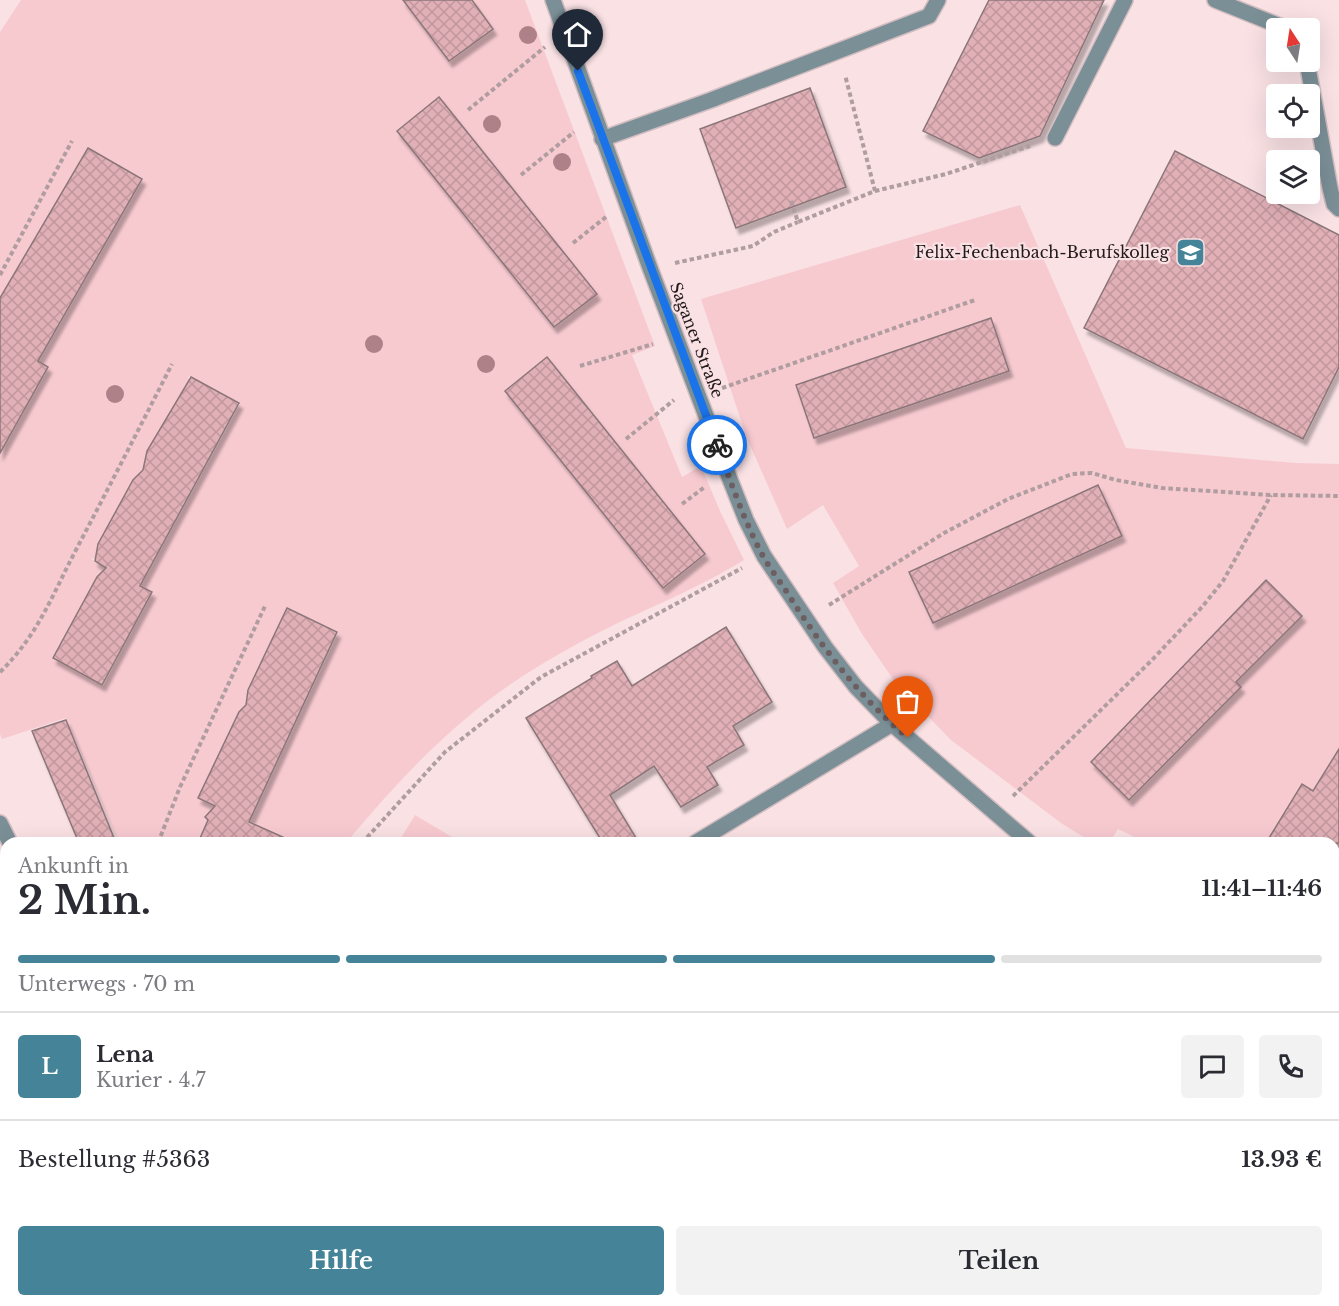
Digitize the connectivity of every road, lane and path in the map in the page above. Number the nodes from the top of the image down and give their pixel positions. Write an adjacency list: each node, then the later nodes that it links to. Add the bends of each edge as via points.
1 (553, 0): 6 (street, Saganer Straße)
2 (938, 0): 7 (street, via 929,16)
3 (1125, 0): 11 (street)
4 (1215, 0): 5 (street)
5 (1266, 20)
6 (564, 32): 9 (path); 10 (street, Saganer Straße)
7 (839, 51): 12 (street); 15 (path)
8 (1309, 72): 18 (street, via 1330,188)
9 (468, 110)
10 (594, 116): 12 (street, Saganer Straße); 14 (path)
11 (1055, 138): 15 (path, via 946,174)
12 (602, 139): 17 (street, Saganer Straße)
13 (72, 141): 22 (path)
14 (521, 175)
15 (875, 191): 19 (path)
16 (791, 201): 19 (path)
17 (626, 202): 20 (path); 21 (street, Saganer Straße)
18 (1339, 209)
19 (798, 222): 21 (path, via 753,246)
20 (573, 243)
21 (650, 268): 24 (street, Saganer Straße)
22 (0, 275)
23 (975, 300): 27 (path)
24 (676, 337): 26 (path); 27 (street, Saganer Straße)
25 (172, 364): 34 (path, via 40,622)
26 (580, 366)
27 (697, 390): 28 (path); 31 (street, Saganer Straße, via 746,520)
28 (626, 439)
29 (1271, 495): 30 (path); 33 (path, via 1162,488 1092,473 1056,478 944,533); 36 (path, via 1223,581 1202,607)
30 (1339, 496)
31 (764, 556): 33 (street, Saganer Straße); 40 (path, via 541,677 445,752)
32 (266, 604): 39 (path)
33 (806, 620): 35 (street, Saganer Straße, via 856,687)
34 (0, 672)
35 (892, 724): 36 (street, Saganer Straße); 41 (street)
36 (996, 813): 42 (street, Saganer Straße)
37 (0, 823): 38 (street)
38 (7, 837)
39 (160, 837)
40 (367, 837)
41 (705, 837)
42 (1023, 837)

